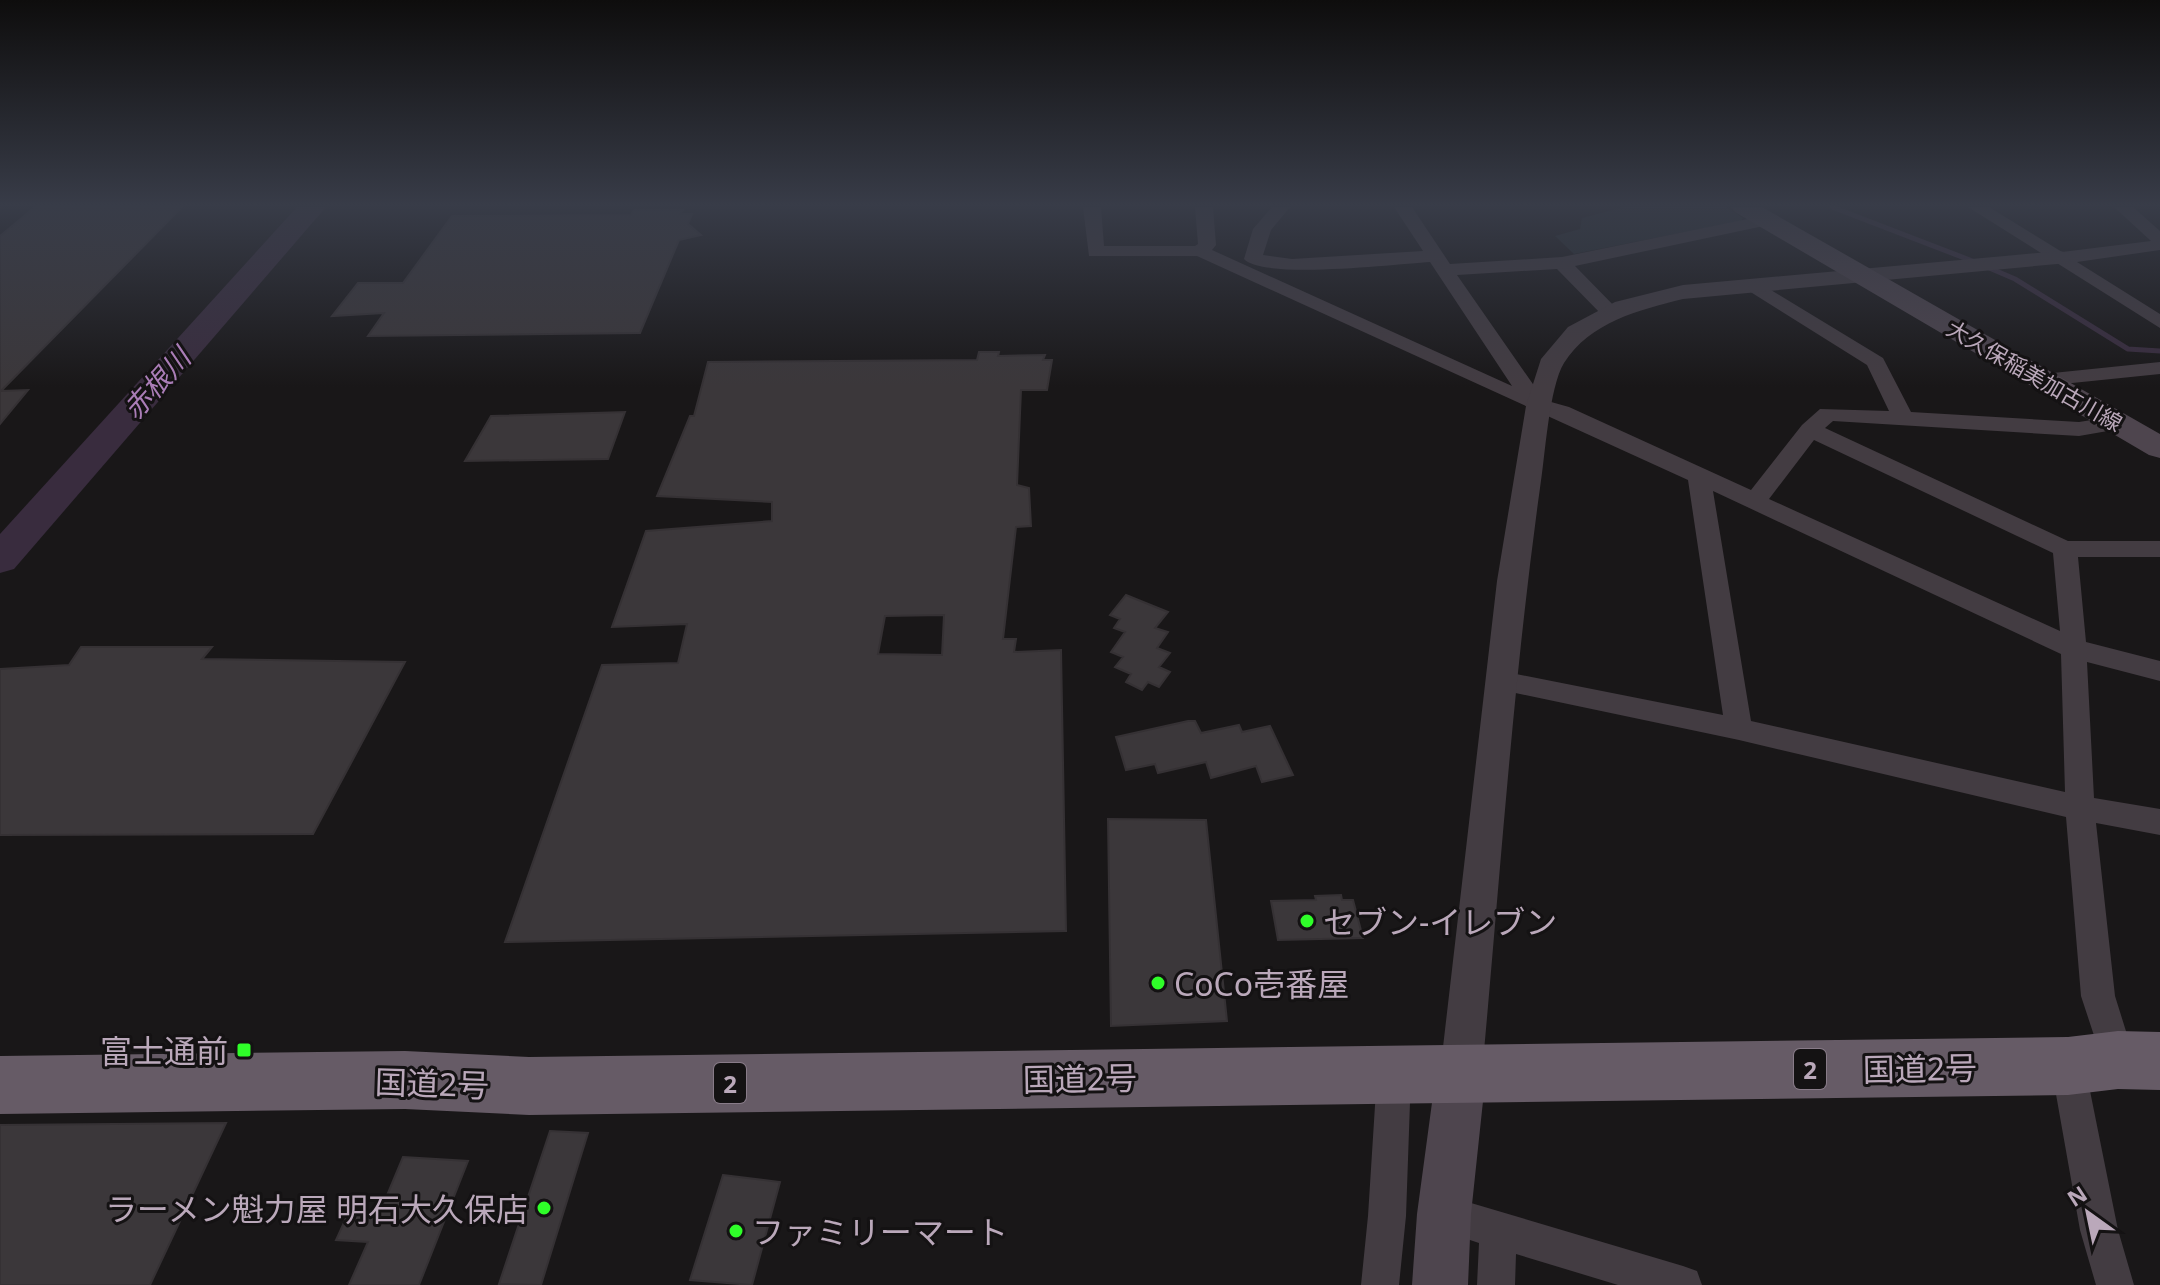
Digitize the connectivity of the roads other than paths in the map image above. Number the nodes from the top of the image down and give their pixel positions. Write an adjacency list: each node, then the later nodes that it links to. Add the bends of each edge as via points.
1 (1235, 267): 8 (street)
2 (1263, 267): 8 (street)
3 (1443, 267): 15 (street)
4 (1566, 267): 11 (street)
5 (1849, 267): 9 (main road, 大久保稲美加古川線)
6 (1962, 267): 9 (street)
7 (2074, 267): 12 (street)
8 (1250, 274): 15 (street)
9 (1864, 276): 10 (street); 14 (main road, 大久保稲美加古川線)
10 (1756, 287): 11 (street, via 1683,292); 16 (street, via 1876,362)
11 (1611, 313): 15 (street, via 1577,332 1550,364)
12 (2159, 321)
13 (2160, 368): 14 (street)
14 (2043, 380): 17 (main road, 大久保稲美加古川線)
15 (1539, 406): 20 (street); 26 (street)
16 (1902, 416): 17 (street, via 2079,429); 18 (street, via 1828,414)
17 (2117, 423): 19 (main road, 大久保稲美加古川線)
18 (1810, 430): 21 (street); 22 (street)
19 (2160, 448)
20 (1699, 476): 21 (street); 27 (street)
21 (1754, 502): 24 (street)
22 (2065, 549): 23 (street); 24 (street)
23 (2160, 549)
24 (2073, 648): 25 (street); 28 (street)
25 (2160, 671)
26 (1501, 681): 27 (street); 31 (street)
27 (1739, 729): 28 (street)
28 (2080, 808): 29 (street); 30 (street, via 2098,996)
29 (2160, 822)
30 (2115, 1063): 31 (highway, 国道2号 / 2); 40 (street, via 2099,1230)
31 (1461, 1073): 32 (highway, 国道2号 / 2); 34 (main road)
32 (1394, 1074): 33 (highway, 国道2号 / 2, via 529,1086 405,1080); 36 (street)
33 (0, 1085)
34 (1444, 1214): 35 (street); 37 (main road)
35 (1498, 1231): 38 (street); 39 (street)
36 (1380, 1285)
37 (1440, 1285)
38 (1496, 1285)
39 (1683, 1285)
40 (2115, 1285)

